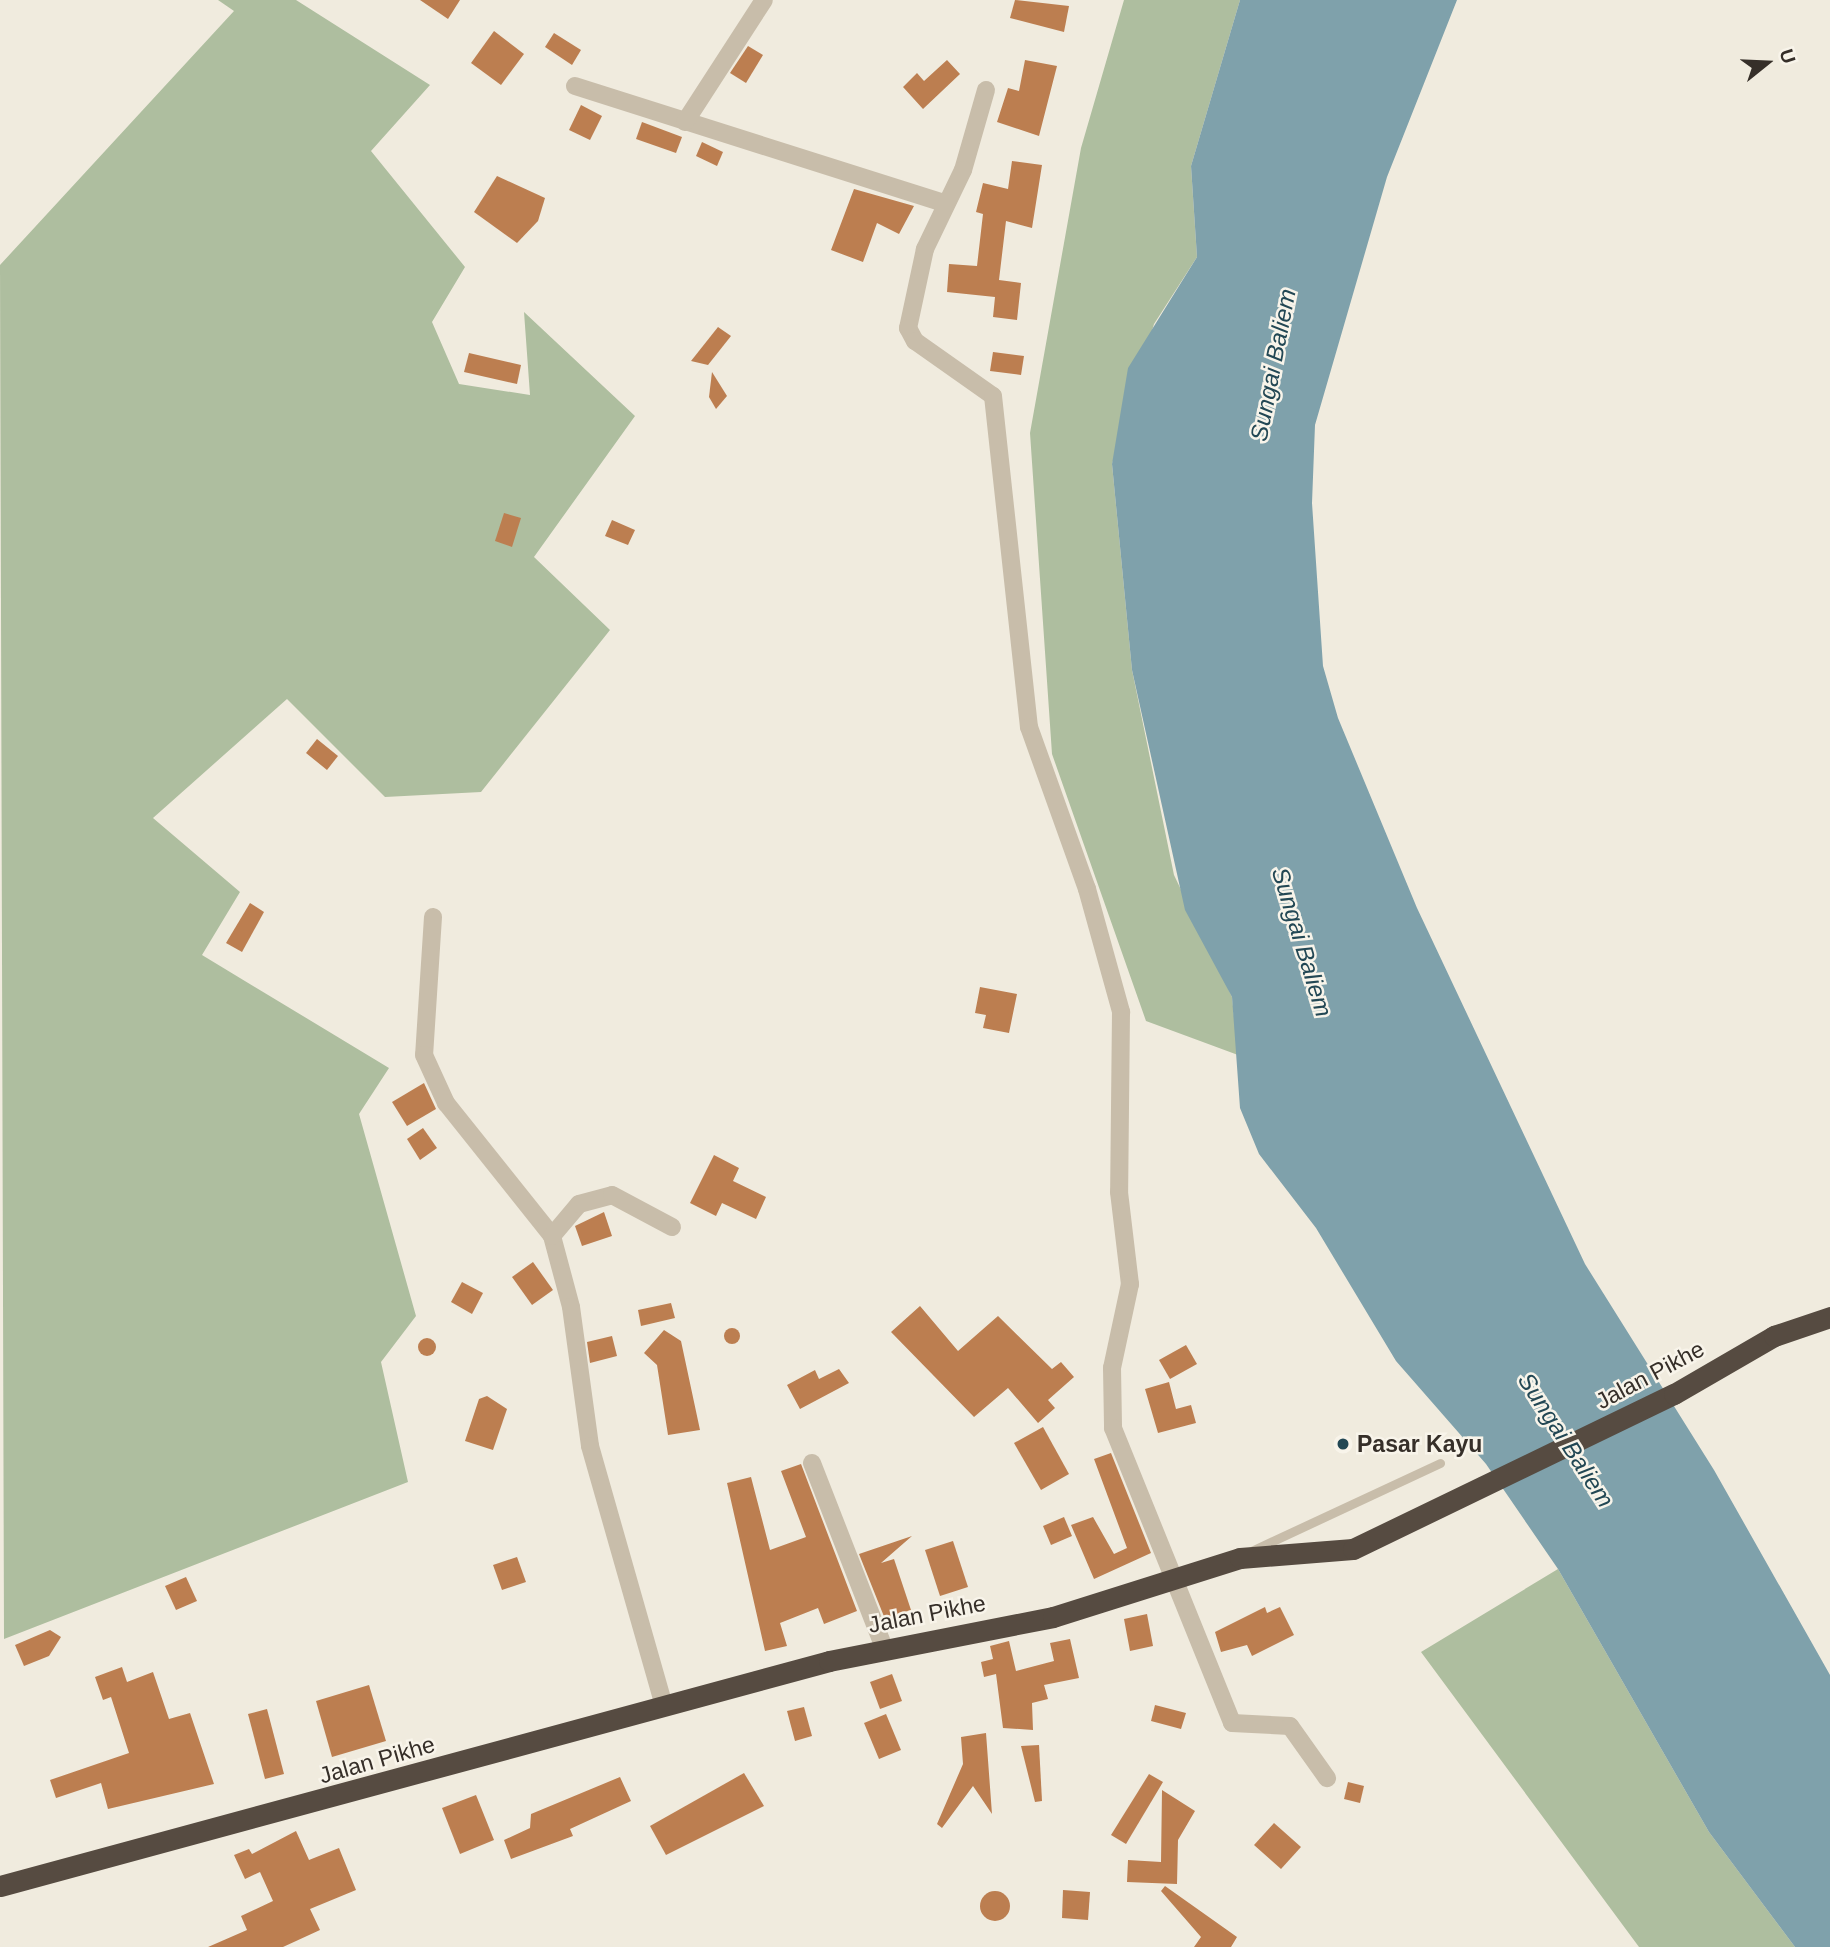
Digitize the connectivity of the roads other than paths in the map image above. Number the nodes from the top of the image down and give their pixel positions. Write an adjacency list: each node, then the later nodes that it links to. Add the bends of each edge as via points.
1 (764, 0): 4 (street)
2 (575, 86): 4 (street)
3 (986, 90): 5 (street)
4 (685, 122): 5 (street)
5 (946, 204): 13 (street, via 925,249 908,328 915,341 989,388 996,409 1029,727 1087,889 1121,1012 1119,1192 1130,1284 1112,1368 1113,1428)
6 (433, 918): 8 (street, via 424,1055 446,1103)
7 (671, 1227): 8 (street, via 612,1195 579,1204)
8 (552, 1236): 15 (street, via 571,1307 590,1446)
9 (1830, 1317): 12 (highway, Jalan Pikhe, via 1740,1356 1400,1531 1353,1549)
10 (812, 1463): 14 (street)
11 (1440, 1464): 12 (lane)
12 (1240, 1558): 13 (highway, Jalan Pikhe)
13 (1171, 1577): 14 (highway, Jalan Pikhe, via 1053,1617); 16 (street, via 1232,1723 1290,1726)
14 (884, 1648): 15 (highway, Jalan Pikhe)
15 (663, 1706): 17 (highway, Jalan Pikhe)
16 (1326, 1778)
17 (0, 1886)

